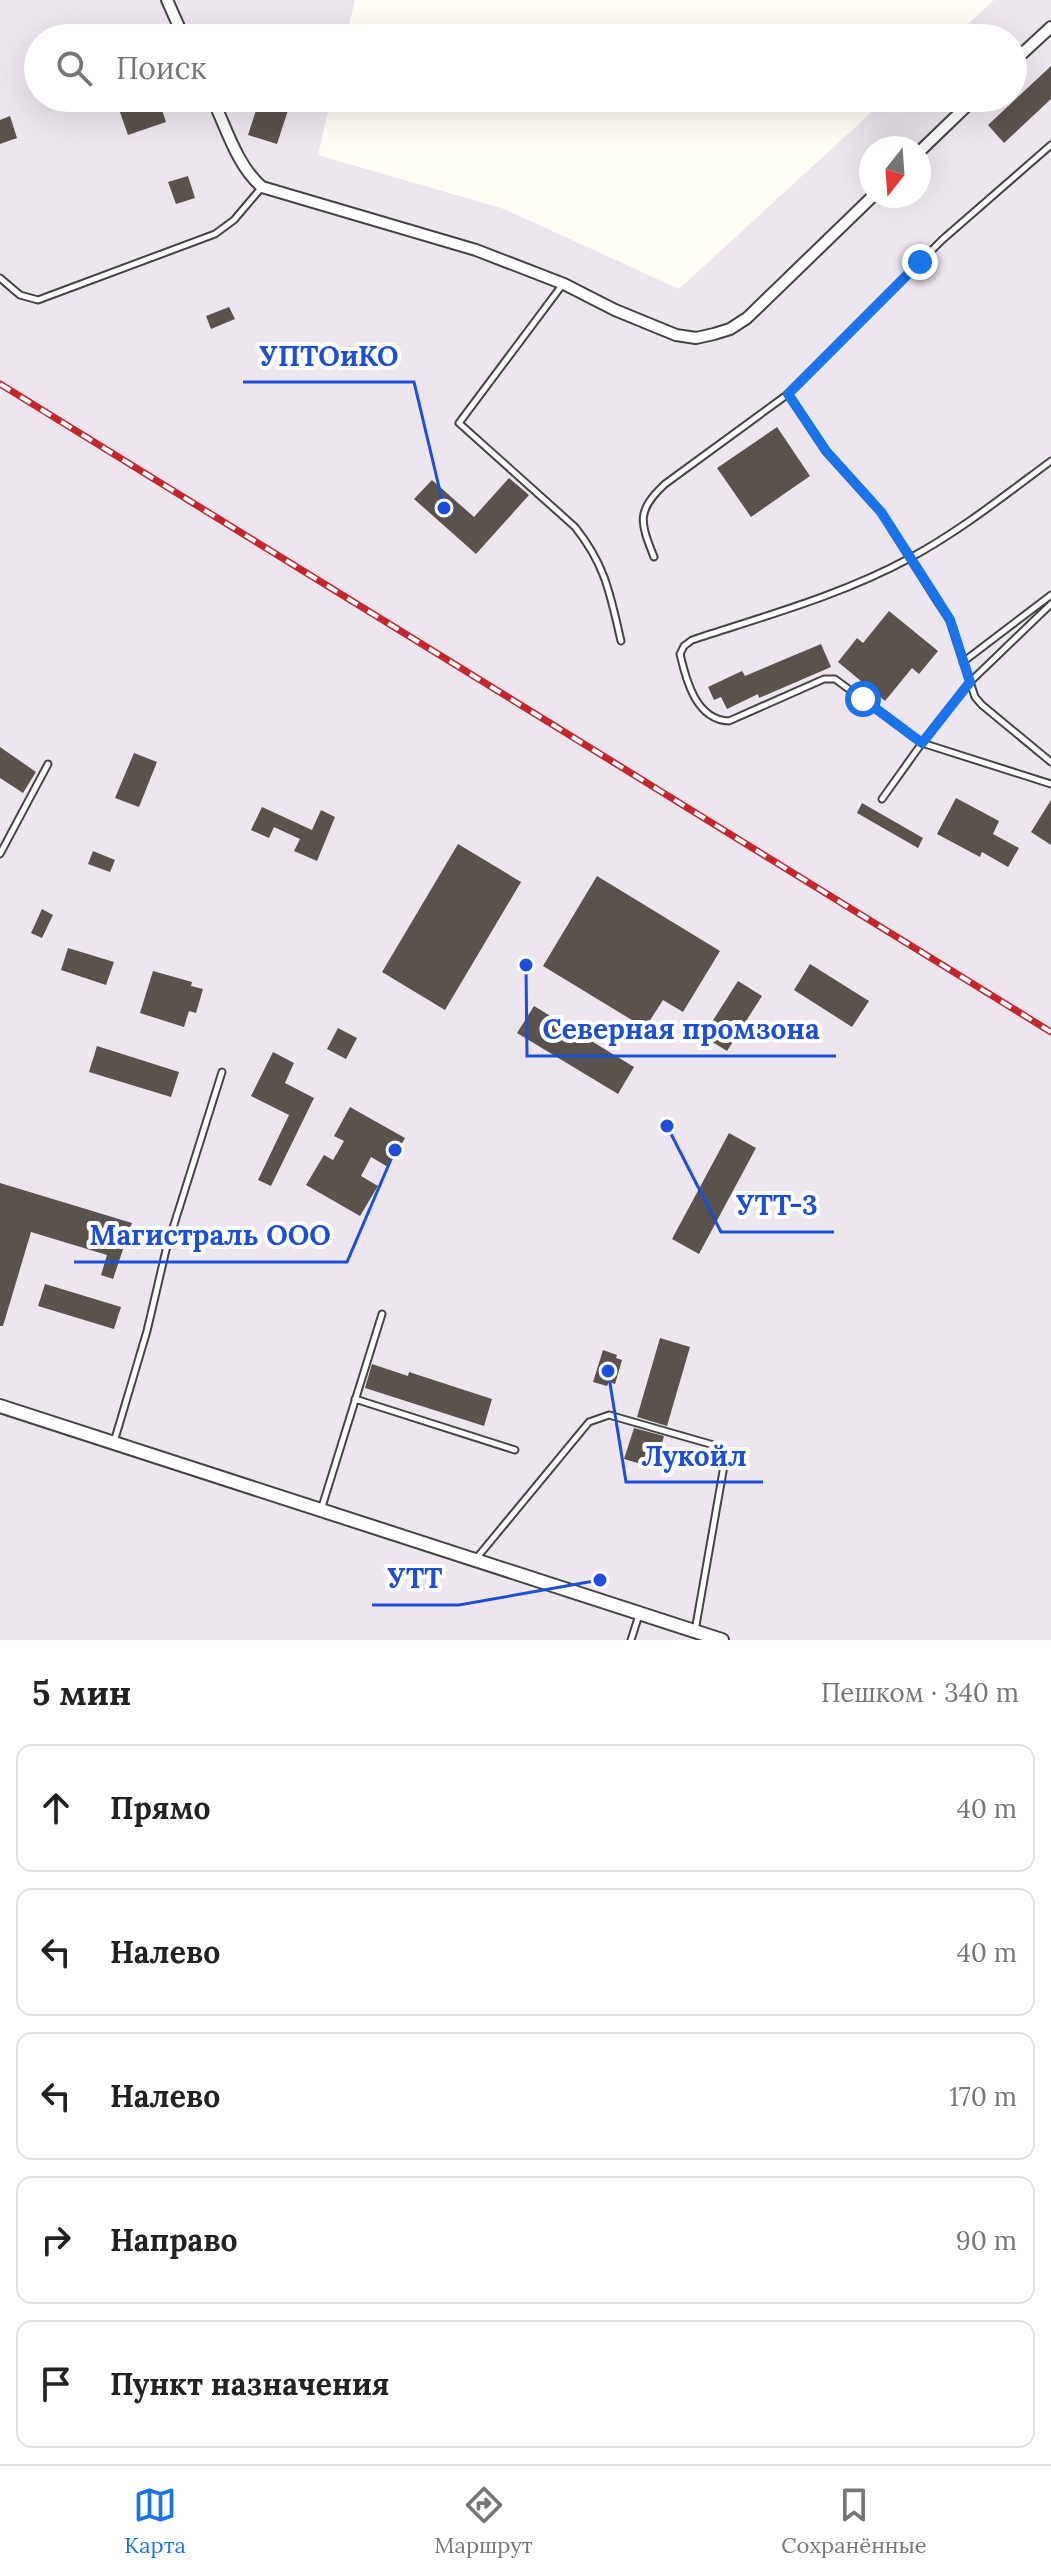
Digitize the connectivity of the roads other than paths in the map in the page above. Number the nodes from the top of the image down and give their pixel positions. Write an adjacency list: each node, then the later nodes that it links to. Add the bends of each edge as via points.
1 (167, 0): 2 (street)
2 (178, 24)
3 (1051, 27): 4 (street)
4 (1027, 49)
5 (219, 112): 9 (street, via 251,178)
6 (960, 112): 7 (street)
7 (931, 140)
8 (1051, 145): 13 (lane, via 942,240)
9 (262, 187): 11 (lane, via 215,234 38,300 20,295); 12 (street, via 476,250)
10 (861, 208): 12 (street, via 747,318 714,334 696,338 661,330)
11 (0, 278)
12 (564, 284): 19 (lane, via 459,423 588,543 605,574)
13 (788, 394): 15 (lane, via 651,497 642,526); 16 (lane, via 826,451 881,512)
14 (1051, 461): 16 (lane)
15 (654, 557)
16 (910, 558): 20 (lane, via 950,620); 22 (lane, via 823,596 692,640 680,654 698,703 718,721 835,679)
17 (1051, 595): 20 (lane)
18 (1051, 604): 21 (lane)
19 (621, 641)
20 (963, 662): 21 (lane)
21 (970, 682): 22 (lane); 23 (lane, via 982,705)
22 (922, 743): 25 (lane); 26 (lane)
23 (1051, 762)
24 (48, 764): 27 (lane)
25 (1051, 784)
26 (882, 799)
27 (0, 854)
28 (222, 1072): 32 (lane)
29 (382, 1314): 30 (lane)
30 (355, 1399): 33 (lane); 34 (lane)
31 (0, 1406): 32 (street)
32 (113, 1443): 34 (street)
33 (515, 1450)
34 (320, 1511): 35 (street)
35 (475, 1561): 36 (street); 37 (lane, via 589,1422 609,1415 717,1446 725,1460)
36 (639, 1614): 37 (street); 38 (lane)
37 (695, 1632): 39 (street)
38 (631, 1640)
39 (722, 1640)

